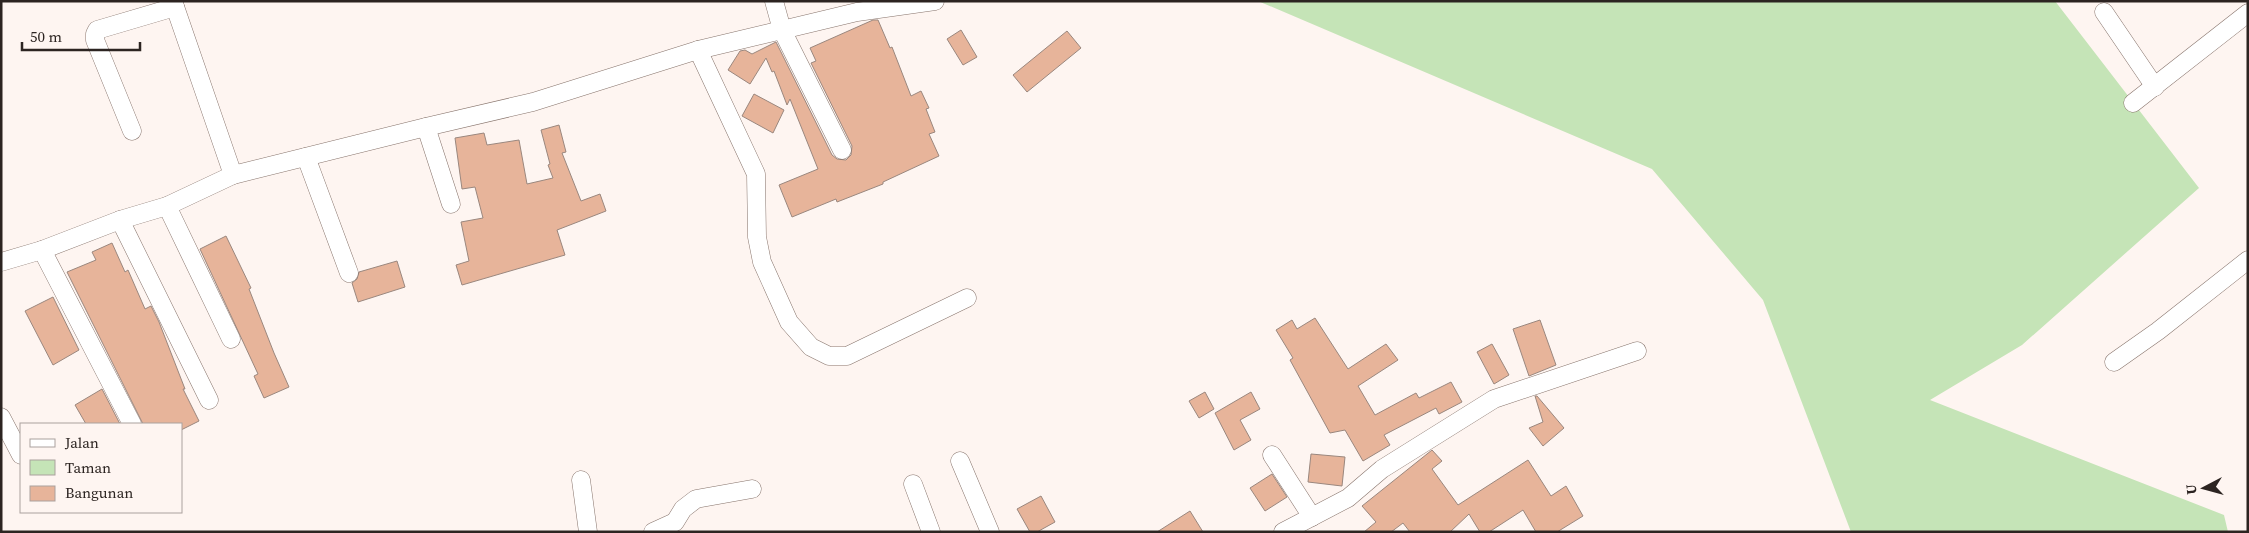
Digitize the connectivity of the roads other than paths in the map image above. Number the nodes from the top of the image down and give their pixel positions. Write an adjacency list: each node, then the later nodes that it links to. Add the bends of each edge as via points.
1 (774, 1): 7 (street)
2 (935, 1): 4 (street)
3 (174, 4): 12 (street, via 97,30 95,34); 15 (street)
4 (856, 7): 7 (street)
5 (2104, 12): 9 (street)
6 (2248, 14): 9 (street)
7 (782, 30): 8 (street); 13 (street)
8 (698, 50): 11 (street, via 533,102); 23 (street, via 756,174 757,237 762,262 789,322 811,347 829,356 847,356)
9 (2155, 87): 10 (street)
10 (2133, 103)
11 (426, 127): 14 (street); 16 (street)
12 (132, 131)
13 (842, 150)
14 (306, 157): 15 (street); 22 (street)
15 (234, 175): 17 (street)
16 (451, 204)
17 (167, 206): 18 (street); 24 (street)
18 (120, 220): 19 (street); 27 (street)
19 (42, 250): 21 (street); 29 (street)
20 (2248, 260): 26 (street)
21 (1, 262)
22 (349, 272)
23 (967, 298)
24 (231, 339)
25 (1637, 351): 36 (street, via 1494,399 1382,469 1348,498)
26 (2114, 362)
27 (209, 400)
28 (1, 417): 30 (street)
29 (131, 423)
30 (20, 453)
31 (1272, 455): 36 (street)
32 (960, 460): 40 (street)
33 (581, 480): 37 (street)
34 (913, 484): 39 (street)
35 (752, 489): 38 (street, via 696,499 683,509 675,522)
36 (1312, 517): 41 (street)
37 (588, 532)
38 (653, 532)
39 (931, 532)
40 (990, 532)
41 (1283, 532)

